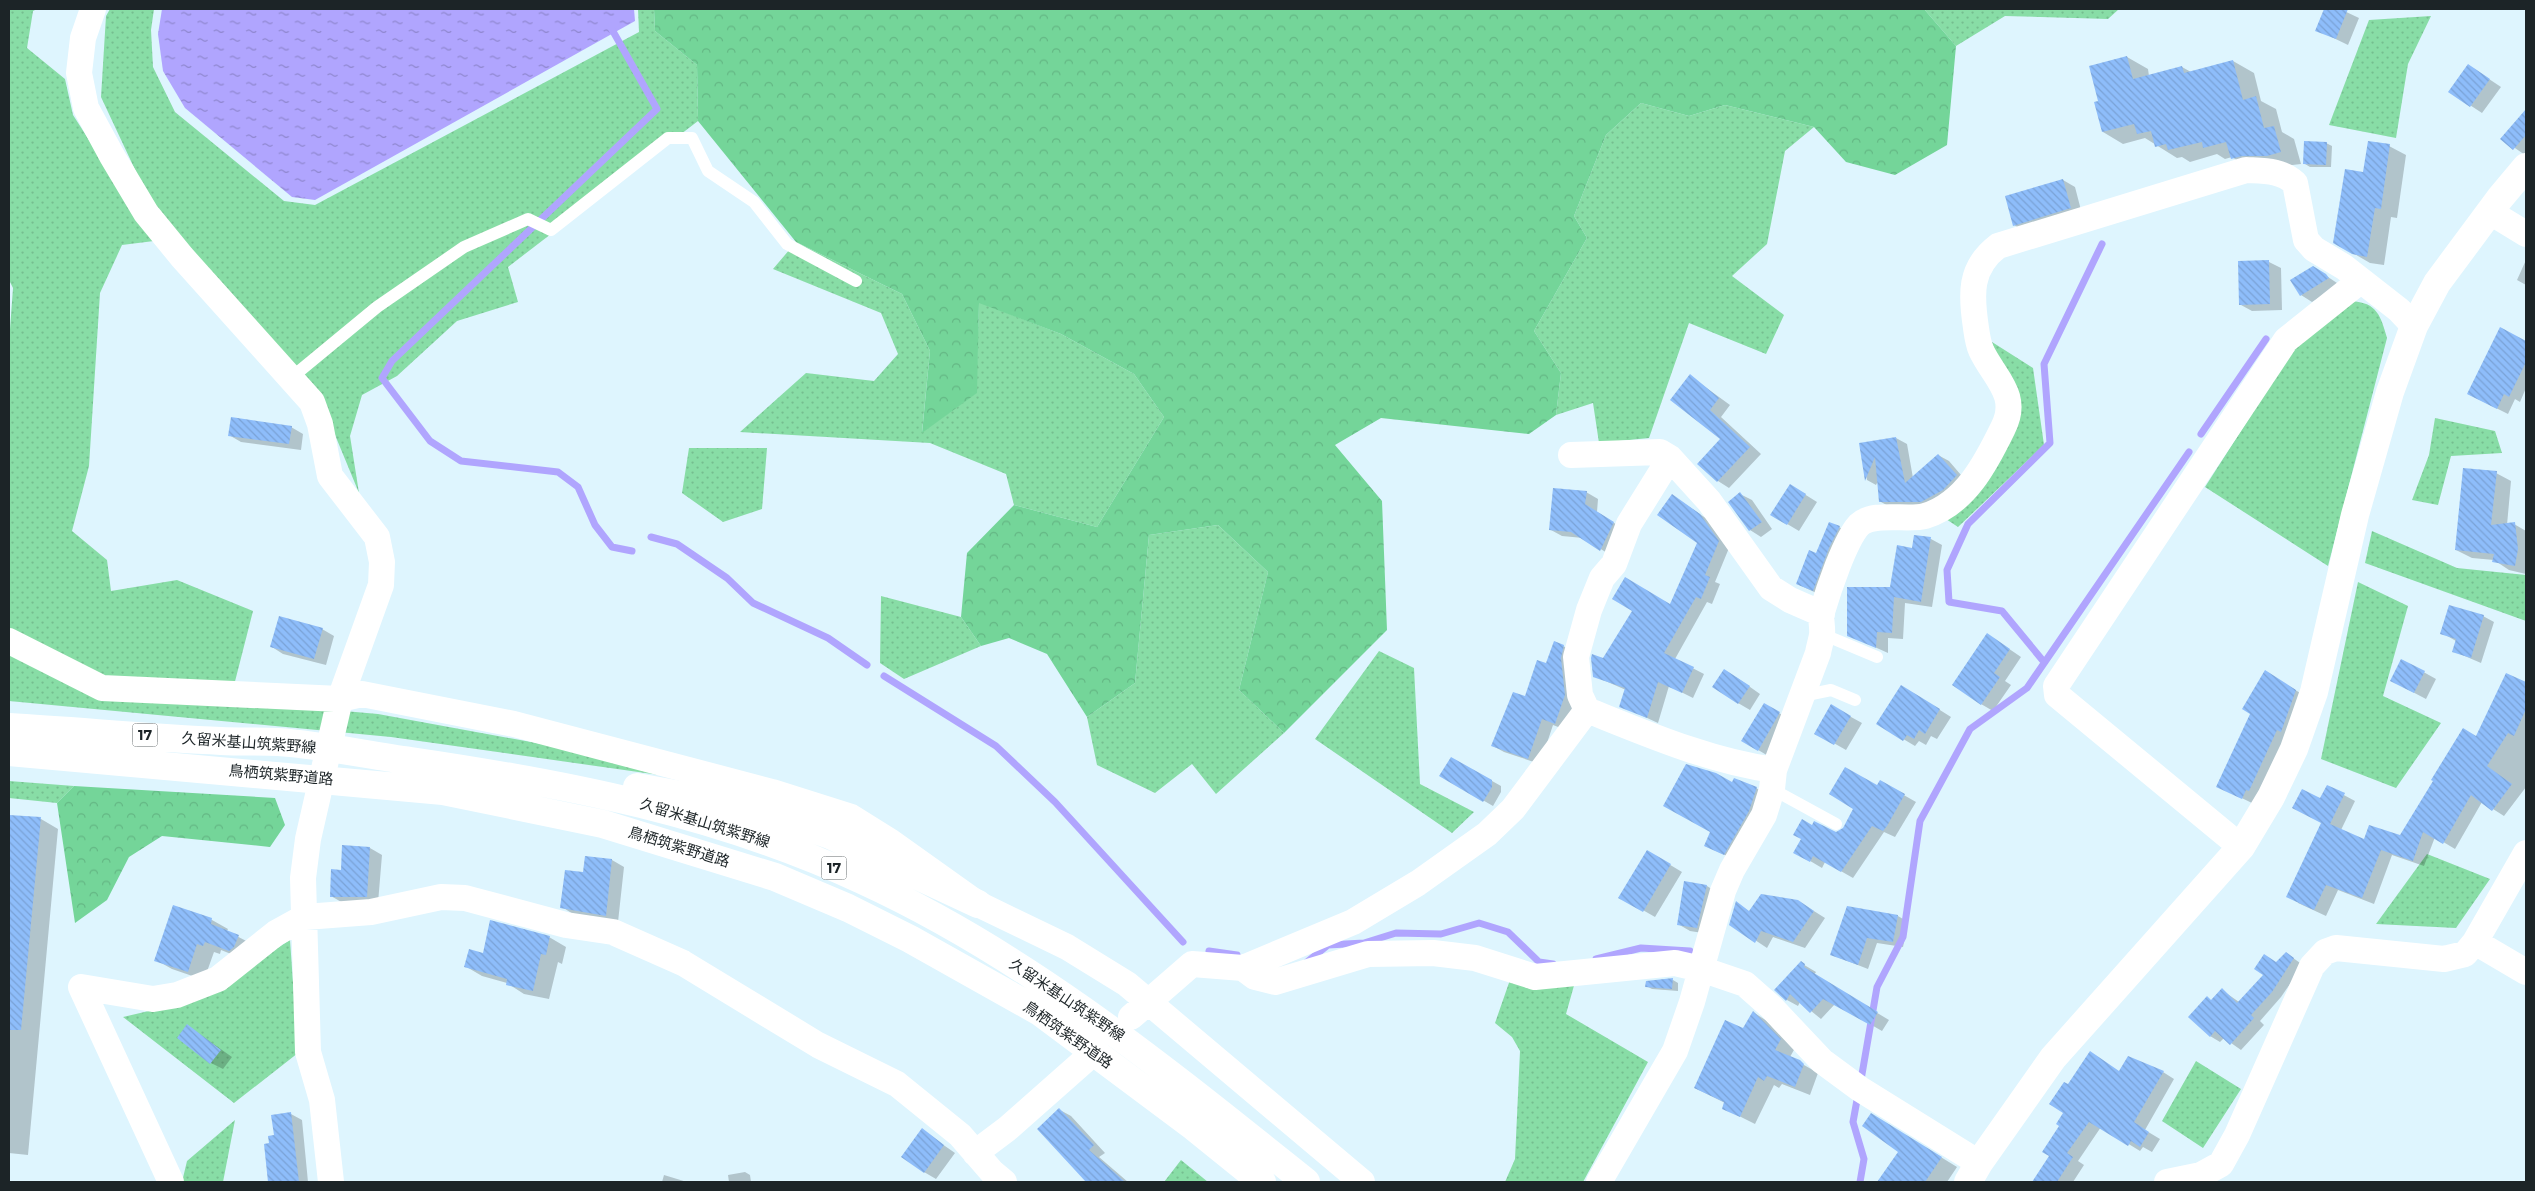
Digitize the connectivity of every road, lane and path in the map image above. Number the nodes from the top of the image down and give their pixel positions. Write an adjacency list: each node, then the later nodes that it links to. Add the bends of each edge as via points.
1 (93, 9): 8 (street, via 83,38 79,73 86,108 146,214)
2 (2526, 166): 3 (main road)
3 (2490, 212): 4 (street); 7 (main road, via 2437,283)
4 (2526, 234)
5 (2360, 281): 7 (street, via 2399,310); 11 (street, via 2306,240 2295,183 2273,172 2246,170 1998,246 1978,266 1972,300 1980,348 2009,398 2008,418 1972,481 1950,505 1924,516 1878,518 1860,524 1849,538); 23 (street, via 2286,340 2056,686 2057,695)
6 (856, 282): 8 (lane, via 787,244 754,202 708,171 692,138 668,138 551,230 528,219 464,248 377,307)
7 (2414, 326): 23 (main road, via 2390,392 2355,515 2314,692 2294,749 2271,797)
8 (291, 378): 15 (street, via 312,402 320,424 330,476 377,538 382,562 381,585)
9 (1571, 455): 10 (street, via 1660,452)
10 (1670, 458): 11 (street, via 1709,501 1771,588); 17 (street, via 1628,524 1614,564 1602,578 1589,610 1576,657 1580,695)
11 (1822, 624): 13 (lane); 14 (street)
12 (9, 641): 15 (street, via 102,688)
13 (1877, 657)
14 (1802, 696): 16 (lane, via 1831,690); 20 (street)
15 (340, 700): 25 (street, via 362,694 514,724 772,792 851,817); 26 (street, via 308,839 303,878)
16 (1855, 700)
17 (1587, 710): 20 (street, via 1668,742 1751,767); 28 (street, via 1513,809 1486,834 1418,882 1353,922)
18 (9, 727): 21 (main road, 久留米基山筑紫野線 / 17, via 280,742)
19 (9, 752): 38 (main road, 鳥栖筑紫野道路 / 17, via 443,792 603,824 775,877 901,934 1040,1012)
20 (1773, 779): 22 (lane); 29 (street, via 1764,815 1723,891)
21 (553, 784): 25 (main road, via 648,787 757,809 830,835); 39 (main road, 久留米基山筑紫野線 / 17, via 603,793 776,844 864,880 970,936 1053,987 1143,1052)
22 (1836, 824)
23 (2241, 847): 34 (main road, via 2053,1058)
24 (2526, 852): 27 (street)
25 (978, 904): 31 (street, via 1067,947 1126,984)
26 (305, 918): 33 (street, via 372,912 441,897 465,898 566,925 614,932 683,963 818,1045 897,1084 960,1134); 35 (street, via 276,933 218,979 177,995 153,998 81,987); 36 (street, via 308,1052 322,1100)
27 (2475, 942): 30 (street); 42 (street, via 2465,954 2444,959 2336,948 2325,952 2312,966 2221,1164 2201,1175)
28 (1243, 968): 29 (street, via 1256,977 1275,982 1368,954 1408,953 1475,958 1535,977 1675,963); 31 (street, via 1192,964)
29 (1701, 969): 34 (street, via 1745,984 1822,1061); 41 (street, via 1675,1050)
30 (2526, 972)
31 (1140, 1010): 40 (street)
32 (1084, 1061): 33 (street)
33 (975, 1153): 37 (street)
34 (1974, 1173)
35 (171, 1182)
36 (331, 1182)
37 (1004, 1182)
38 (1262, 1182)
39 (1306, 1182)
40 (1362, 1182)
41 (1599, 1182)
42 (2167, 1182)

